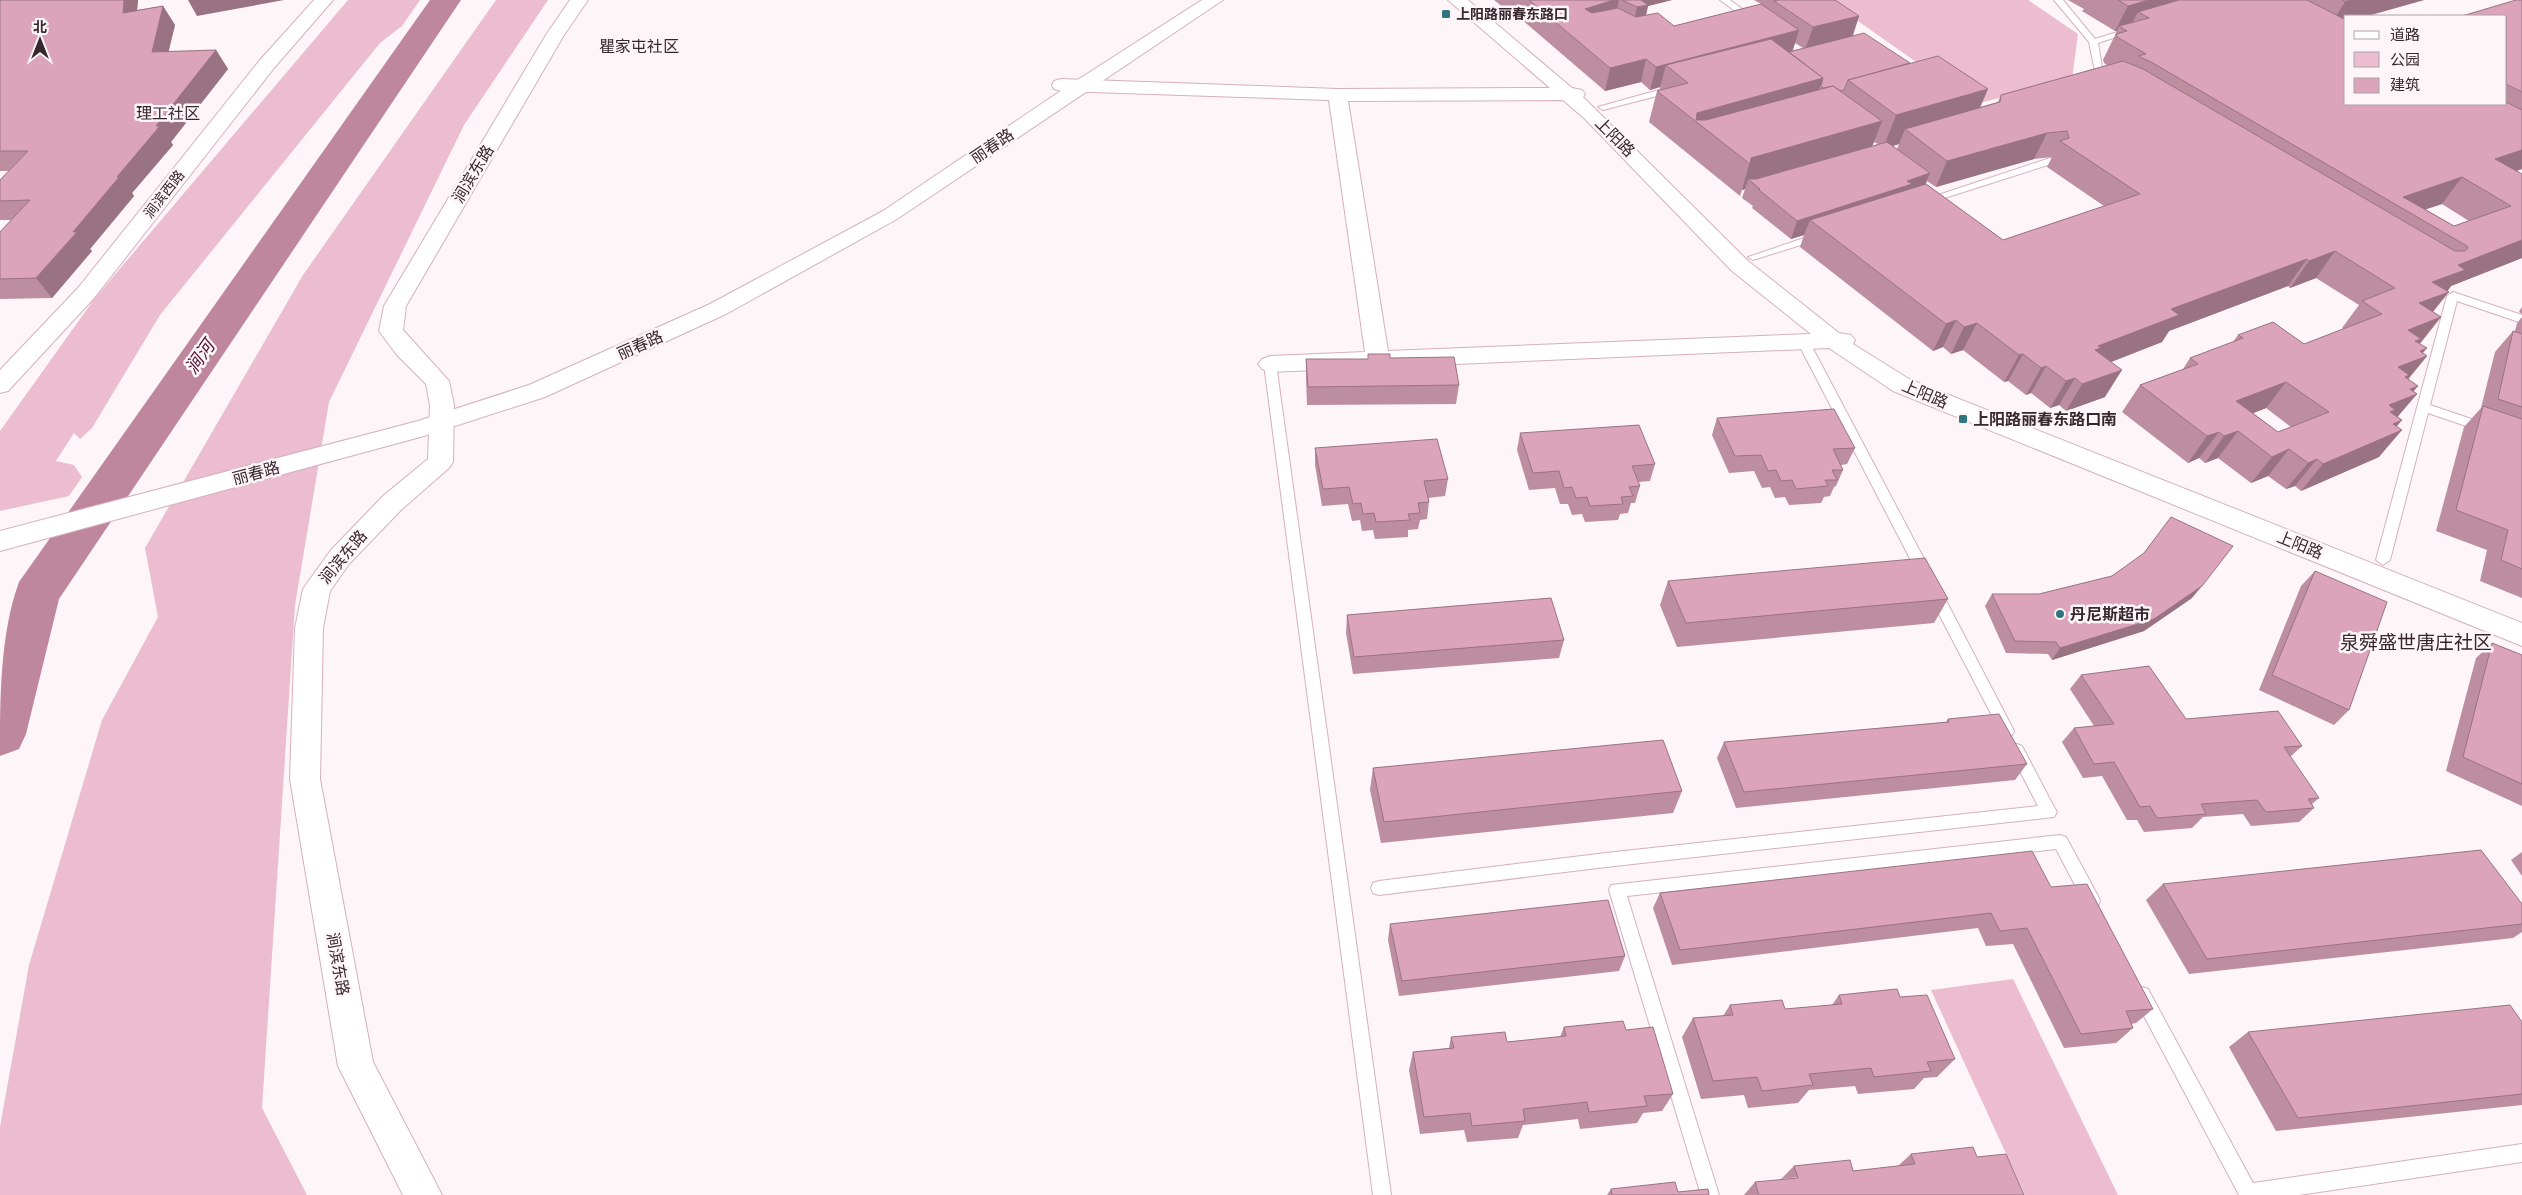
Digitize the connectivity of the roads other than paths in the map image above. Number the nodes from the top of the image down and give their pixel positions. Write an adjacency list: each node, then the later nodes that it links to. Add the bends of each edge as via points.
1 (324, 0): 28 (street, 涧滨西路, via 267,64 86,293)
2 (579, 0): 30 (street, 涧滨东路, via 555,35 395,306 391,331 405,350 437,381)
3 (1194, 0): 13 (street, 丽春路)
4 (1214, 0): 13 (street, 丽春路)
5 (1457, 0): 16 (street, 上阳路)
6 (1475, 0): 16 (street, 上阳路)
7 (1724, 0): 9 (lane)
8 (2058, 0): 11 (lane)
9 (1753, 23)
10 (2139, 29): 11 (lane)
11 (2093, 42): 12 (lane, via 2105,80)
12 (2082, 83)
13 (1071, 85): 15 (street); 30 (street, 丽春路, via 890,215 718,309 537,391)
14 (1688, 85): 16 (lane)
15 (1338, 94): 16 (street); 26 (street)
16 (1586, 98): 22 (street, 上阳路); 24 (street, 上阳路, via 1591,114 1740,266)
17 (2050, 161): 19 (lane)
18 (1924, 186): 19 (lane)
19 (1939, 197): 20 (lane)
20 (1911, 206)
21 (1827, 233): 22 (lane)
22 (1753, 257): 24 (street, 上阳路)
23 (2522, 319): 29 (lane, via 2453,296)
24 (1846, 340): 25 (street); 34 (street, 上阳路, via 1913,374); 36 (street, 上阳路, via 1901,385)
25 (1804, 343): 26 (street); 37 (lane, via 2049,812)
26 (1378, 359): 27 (street)
27 (1270, 364): 43 (lane)
28 (0, 385)
29 (2424, 407): 31 (lane); 34 (lane)
30 (432, 417): 32 (street, 丽春路); 33 (street, 丽春路); 42 (street, 涧滨东路, via 440,462 392,503 340,557 317,589 309,628 305,779 356,1066)
31 (2522, 441)
32 (0, 524)
33 (0, 541)
34 (2383, 560): 35 (street, 上阳路)
35 (2522, 616)
36 (2522, 634)
37 (1378, 888)
38 (2098, 912): 44 (lane, via 2060,842 1616,890)
39 (2135, 982): 41 (lane)
40 (2522, 1153): 41 (lane)
41 (2249, 1194)
42 (423, 1195)
43 (1382, 1195)
44 (1710, 1195)

